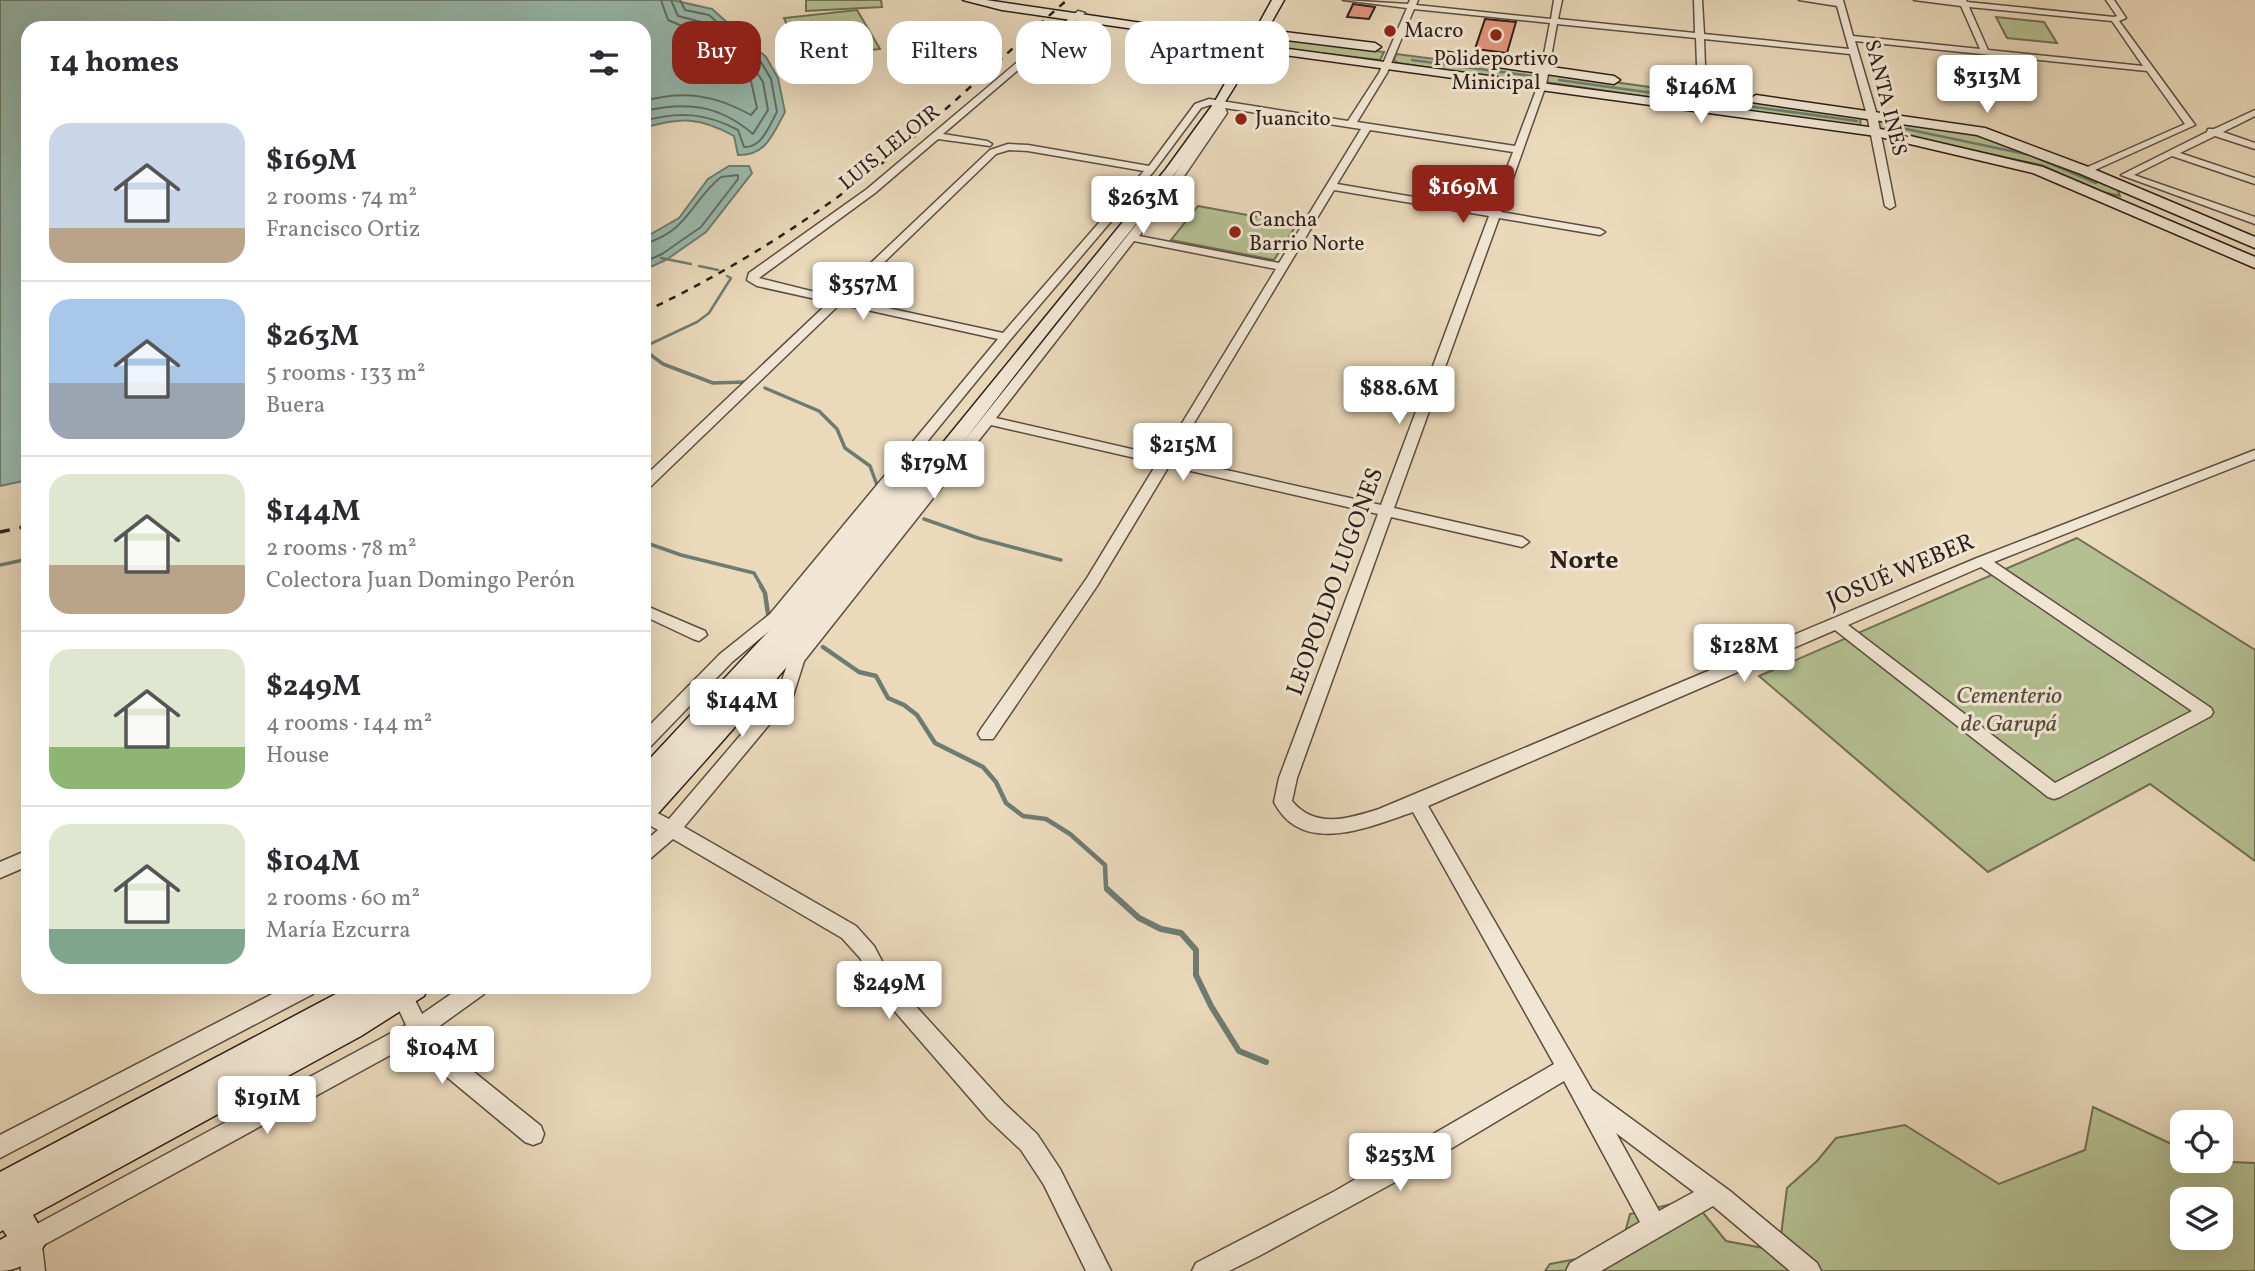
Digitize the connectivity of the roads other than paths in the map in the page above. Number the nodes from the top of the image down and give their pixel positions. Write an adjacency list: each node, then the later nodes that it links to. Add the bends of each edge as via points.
1 (969, 0): 13 (main road)
2 (996, 0): 13 (main road)
3 (1278, 0): 16 (main road)
4 (1347, 0): 12 (street)
5 (1558, 0): 17 (street, LEOPOLDO LUGONES)
6 (1698, 0): 20 (street)
7 (1803, 0): 10 (street)
8 (1918, 0): 11 (street)
9 (2110, 0): 14 (street, via 2122,18)
10 (1840, 2): 21 (street, SANTA INÉS)
11 (1963, 2): 14 (street); 25 (street)
12 (1412, 3): 17 (street); 22 (street)
13 (1080, 15): 15 (main road); 18 (main road); 43 (street, LUIS LELOIR)
14 (2114, 19): 28 (street)
15 (1148, 21)
16 (1266, 21)
17 (1554, 22): 20 (street); 29 (street, LEOPOLDO LUGONES)
18 (1125, 23)
19 (1289, 35): 22 (main road)
20 (1699, 36): 24 (street); 33 (street)
21 (1850, 38): 24 (street, SANTA INÉS); 25 (street)
22 (1400, 50): 27 (street)
23 (1289, 51): 27 (main road)
24 (1854, 52): 37 (street, SANTA INÉS)
25 (1985, 52): 28 (street)
26 (1431, 54): 29 (main road)
27 (1387, 64): 32 (main road); 38 (street)
28 (2148, 69): 39 (street)
29 (1546, 70): 30 (main road); 32 (street, LEOPOLDO LUGONES)
30 (1624, 81)
31 (1220, 84): 35 (main road)
32 (1542, 85): 41 (main road); 46 (street, LEOPOLDO LUGONES)
33 (1702, 92)
34 (1741, 97): 37 (main road)
35 (1207, 102): 38 (street); 48 (street, via 1198,106); 56 (street, via 1222,113 1209,136); 74 (main road, via 1191,133 1162,171 810,598); 77 (main road, via 1171,172 802,633)
36 (2254, 114): 42 (street)
37 (1872, 115): 41 (street, SANTA INÉS); 49 (main road, via 1980,131)
38 (1351, 124): 40 (street)
39 (2190, 125): 42 (street); 49 (street)
40 (1367, 127): 46 (street); 51 (street)
41 (1876, 132): 52 (street, SANTA INÉS); 58 (main road, via 2038,170)
42 (2215, 133): 45 (street); 47 (street)
43 (936, 136): 44 (street); 60 (street, LUIS LELOIR, via 871,191 753,275 761,284)
44 (987, 144)
45 (2255, 146)
46 (1519, 150): 53 (street, LEOPOLDO LUGONES)
47 (2172, 153): 50 (street); 54 (street, via 2126,175)
48 (1151, 169): 60 (street, via 1028,148 993,152); 61 (street)
49 (2086, 171): 57 (main road)
50 (2255, 181)
51 (1331, 186): 53 (street); 59 (street)
52 (1890, 206)
53 (1495, 215): 55 (street); 66 (street, LEOPOLDO LUGONES)
54 (2255, 221)
55 (1600, 232)
56 (1130, 237): 59 (street); 62 (street)
57 (2255, 243)
58 (2255, 262)
59 (1283, 267): 64 (street)
60 (838, 300): 61 (street); 65 (street)
61 (1006, 337): 72 (street, via 775,618 726,658)
62 (987, 420): 64 (street); 79 (street, via 796,659 787,692)
63 (2255, 454): 68 (street, JOSUÉ WEBER)
64 (1166, 462): 66 (street); 73 (street, via 1092,582)
65 (651, 478)
66 (1387, 509): 67 (street); 75 (street, LEOPOLDO LUGONES)
67 (1522, 542)
68 (1982, 561): 70 (street, JOSUÉ WEBER); 70 (street, via 2205,712 2054,792)
69 (651, 613): 71 (street)
70 (1838, 624): 76 (street, JOSUÉ WEBER)
71 (699, 635)
72 (651, 734)
73 (988, 734)
74 (651, 774)
75 (1288, 778): 76 (street, JOSUÉ WEBER, via 1283,802 1290,815 1308,825 1344,827)
76 (1417, 803): 88 (street)
77 (651, 805)
78 (651, 817): 79 (street)
79 (671, 830): 80 (street); 97 (street, via 849,932 867,952 885,986 1029,1142 1052,1177)
80 (651, 847)
81 (21, 861): 82 (street)
82 (0, 870)
83 (293, 994): 91 (street)
84 (393, 994): 93 (main road, via 350,1026)
85 (400, 994): 87 (street)
86 (467, 994): 87 (street)
87 (419, 1029): 90 (street, via 456,1071); 95 (street)
88 (1568, 1067): 89 (street); 98 (street, via 1412,1162)
89 (1584, 1096): 92 (street); 94 (street)
90 (533, 1134)
91 (0, 1147)
92 (1714, 1193): 94 (street); 100 (street)
93 (2, 1206): 95 (main road)
94 (1655, 1227): 99 (street)
95 (31, 1255): 96 (main road)
96 (0, 1260)
97 (1099, 1271)
98 (1204, 1271)
99 (1578, 1271)
100 (1809, 1271)

